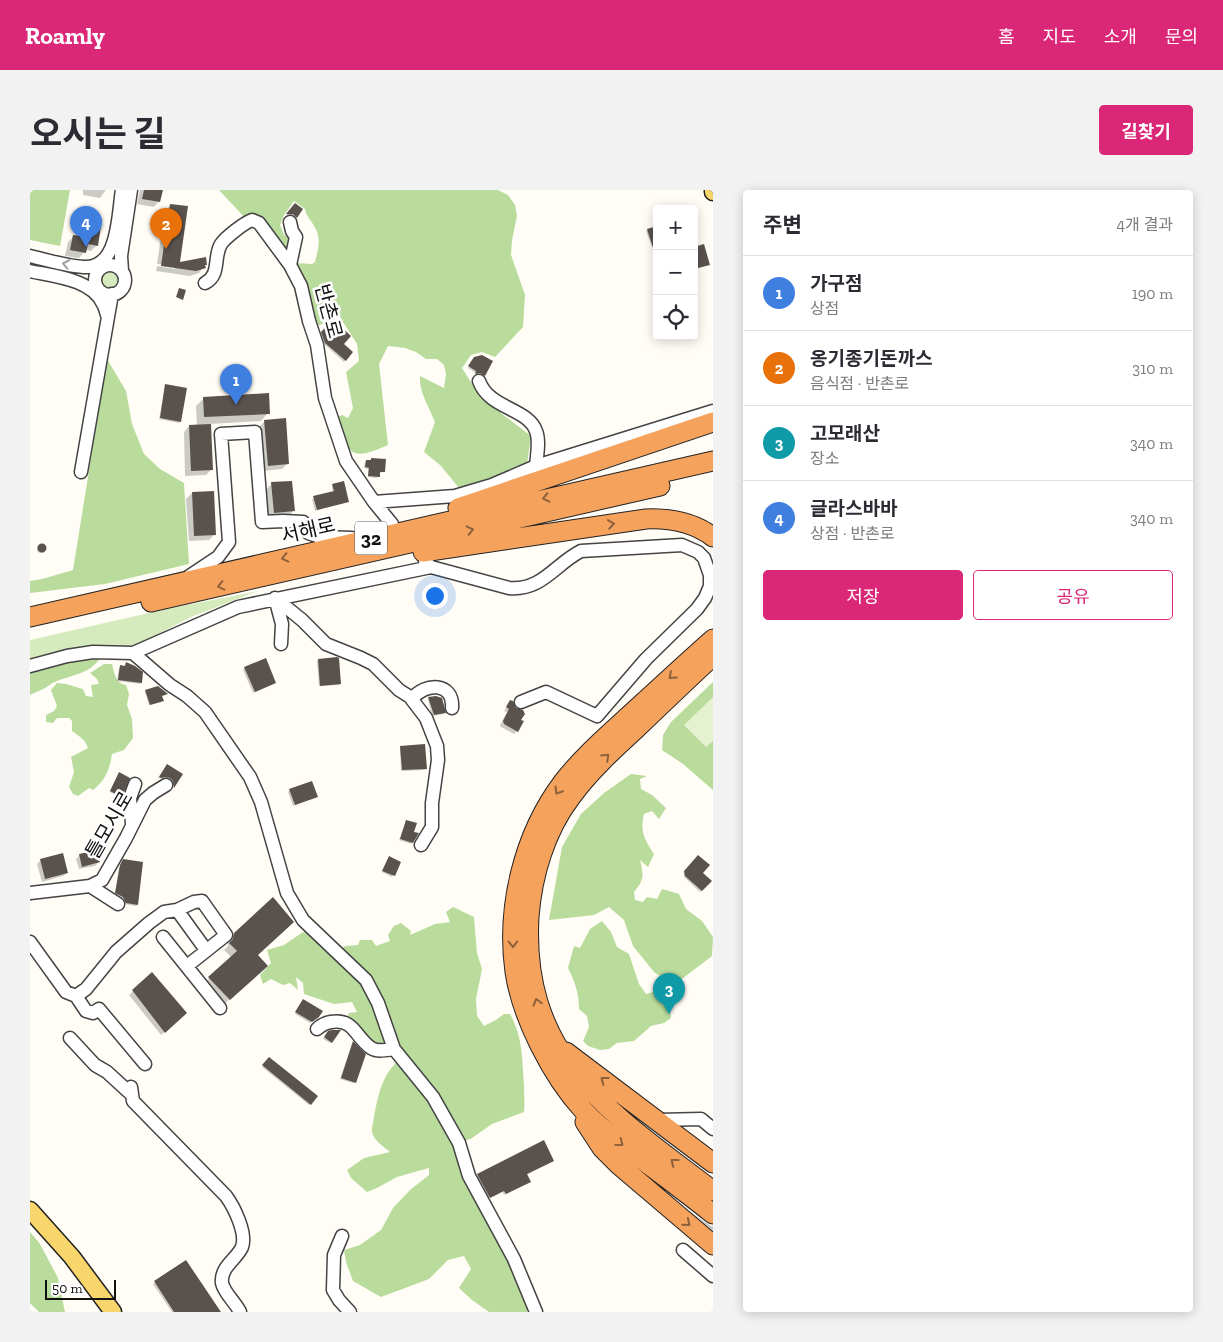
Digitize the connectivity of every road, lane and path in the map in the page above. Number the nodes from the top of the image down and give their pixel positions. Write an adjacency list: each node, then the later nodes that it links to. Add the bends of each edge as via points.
1 (122, 190): 5 (street, via 113,244)
2 (131, 190): 8 (street, via 120,256)
3 (290, 222): 6 (street, via 296,237)
4 (30, 256): 5 (street, one-way to 4, via 83,267)
5 (104, 264): 8 (street); 11 (street, via 97,272)
6 (290, 265): 10 (street, 반촌로, via 272,238 252,220 221,244 214,275); 23 (street, 반촌로, via 301,286 317,344 325,398 346,460)
7 (30, 271): 9 (street)
8 (122, 271): 12 (street, via 123,286)
9 (64, 278): 11 (street); 13 (street, via 94,292 104,304)
10 (205, 283)
11 (96, 286): 12 (street, via 102,292)
12 (112, 294): 13 (street)
13 (108, 317): 20 (street)
14 (479, 381): 19 (street, via 492,399 532,424 538,437)
15 (713, 411): 19 (street)
16 (713, 422): 26 (highway)
17 (713, 452): 22 (highway)
18 (713, 461): 22 (highway, 서해로 / 32)
19 (536, 466): 23 (street, via 492,485 455,496)
20 (81, 472)
21 (713, 474): 30 (highway, 서해로 / 32, one-way to 21)
22 (576, 491): 27 (highway, 서해로 / 32, one-way to 27)
23 (374, 502): 24 (street, 반촌로)
24 (392, 524)
25 (710, 536): 30 (highway, one-way to 25, via 646,519 681,521)
26 (360, 538): 27 (highway); 31 (street, via 320,537 308,533 303,522 262,522 255,432 221,434 229,542 218,557)
27 (315, 551): 31 (highway, 서해로 / 32, one-way to 31)
28 (419, 557): 29 (street)
29 (431, 567): 32 (street); 42 (street, via 519,589 550,575 581,551 682,545 704,558 710,575 705,598 597,716 546,692)
30 (269, 576): 36 (highway, 서해로 / 32, one-way to 36)
31 (181, 582): 33 (highway, 서해로 / 32)
32 (275, 598): 38 (street, via 282,624); 39 (street, via 238,606); 41 (street, via 326,644 373,664)
33 (70, 607): 34 (highway); 35 (highway, 서해로 / 32)
34 (30, 612)
35 (30, 617)
36 (30, 628)
37 (712, 643): 60 (highway, one-way to 37, via 535,993 529,946 534,882 548,838 560,813 588,776); 63 (highway, one-way to 63, via 606,736 571,772 542,817 522,866 514,923 515,972 532,1026)
38 (280, 644)
39 (132, 653): 40 (street, via 93,652); 61 (street, via 205,712 239,760 261,802 287,893 303,920 366,980)
40 (30, 666)
41 (412, 699): 43 (street, via 421,689 438,686 447,691 452,699); 47 (street, via 433,732 438,760 432,826)
42 (521, 702)
43 (452, 708)
44 (135, 784): 46 (street, via 130,798)
45 (166, 785): 46 (street, 틀모시로, via 144,800)
46 (132, 824): 48 (street, 틀모시로, via 102,880)
47 (421, 845)
48 (90, 886): 49 (street, 틀모시로); 50 (street)
49 (30, 893)
50 (118, 904)
51 (176, 910): 54 (street); 54 (street, via 202,901 226,935); 56 (street, via 164,912 129,940 86,990)
52 (163, 937): 55 (street)
53 (30, 942): 56 (street, via 66,992)
54 (206, 950): 55 (street)
55 (187, 966): 57 (street)
56 (76, 996): 62 (street, via 86,1011 92,1013 99,1009)
57 (220, 1008)
58 (318, 1030): 61 (street, via 326,1023 341,1021 347,1023 371,1048)
59 (70, 1038): 75 (street, via 95,1065 131,1091 132,1101 234,1206 243,1238 242,1248 229,1263 222,1276 222,1285)
60 (552, 1039): 64 (highway, one-way to 60); 67 (highway, one-way to 60, via 587,1088)
61 (394, 1049): 77 (street, via 433,1097 459,1143 469,1176 514,1259)
62 (145, 1064)
63 (563, 1084): 69 (highway, one-way to 69, via 606,1132); 71 (highway, one-way to 71, via 602,1148)
64 (658, 1120): 65 (street, via 701,1119); 66 (highway)
65 (713, 1129)
66 (713, 1163)
67 (713, 1192)
68 (30, 1210): 74 (main road, via 72,1257)
69 (713, 1214)
70 (342, 1236): 76 (street, via 334,1255 333,1290)
71 (713, 1245)
72 (683, 1250): 73 (street)
73 (713, 1276)
74 (113, 1312)
75 (240, 1312)
76 (350, 1312)
77 (536, 1312)

